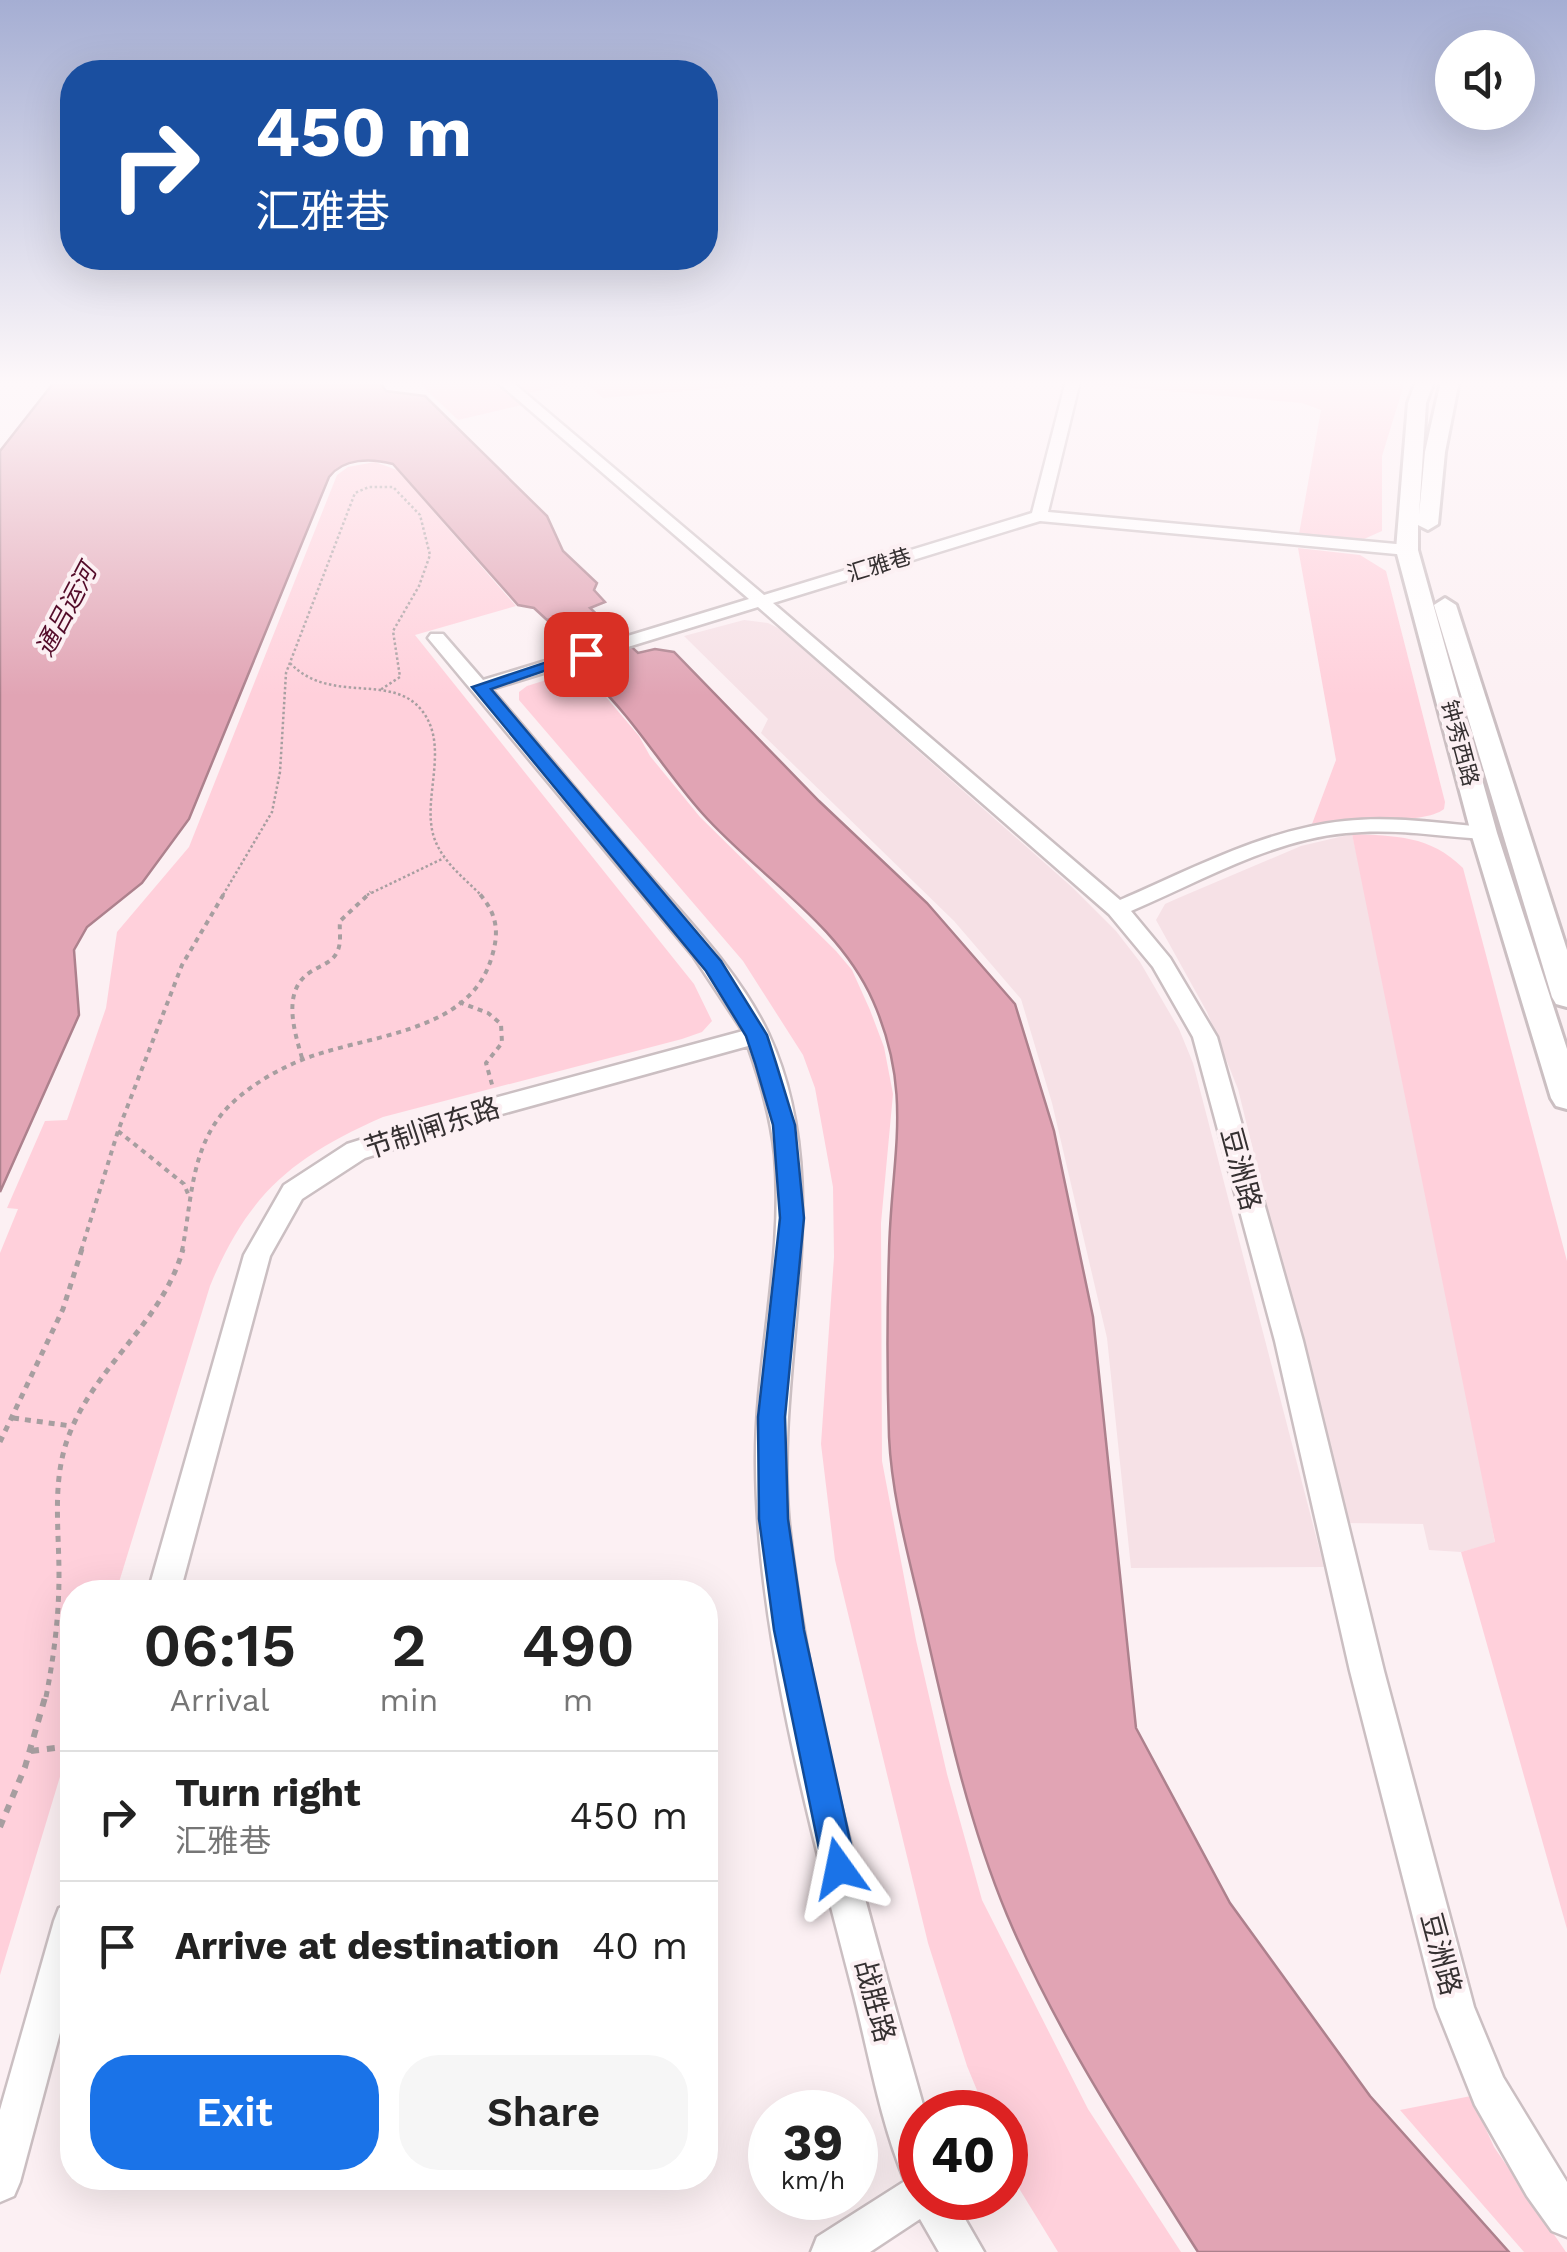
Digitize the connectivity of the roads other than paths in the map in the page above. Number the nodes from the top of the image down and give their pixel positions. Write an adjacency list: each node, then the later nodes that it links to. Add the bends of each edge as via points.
1 (628, 486): 7 (street, 豆洲路)
2 (1046, 486): 5 (street)
3 (1409, 486): 6 (main road, 钟秀西路)
4 (1432, 486): 12 (main road, 钟秀西路, via 1433,566)
5 (1039, 516): 6 (street, 汇雅巷); 7 (street, 汇雅巷)
6 (1407, 550): 10 (main road, 钟秀西路)
7 (762, 600): 9 (street, 汇雅巷); 11 (street, 豆洲路)
8 (437, 638): 9 (street, 战胜路)
9 (480, 687): 14 (street, 战胜路, via 714,966)
10 (1484, 833): 11 (street, via 1328,828); 13 (main road, 钟秀西路)
11 (1117, 908): 21 (street, 豆洲路, via 1162,963 1205,1037 1455,2008 1488,2091)
12 (1567, 997)
13 (1556, 1029): 15 (main road, 钟秀西路)
14 (756, 1035): 16 (street, 节制闸东路, via 356,1150 294,1192 257,1255); 18 (street, 战胜路, via 784,1125 792,1218 772,1417 774,1519 786,1611 839,1868)
15 (1567, 1098)
16 (167, 1580)
17 (60, 1964): 19 (street)
18 (899, 2090)
19 (0, 2182)
20 (898, 2209): 23 (street)
21 (1567, 2216)
22 (943, 2220): 24 (street)
23 (832, 2252)
24 (963, 2252)

